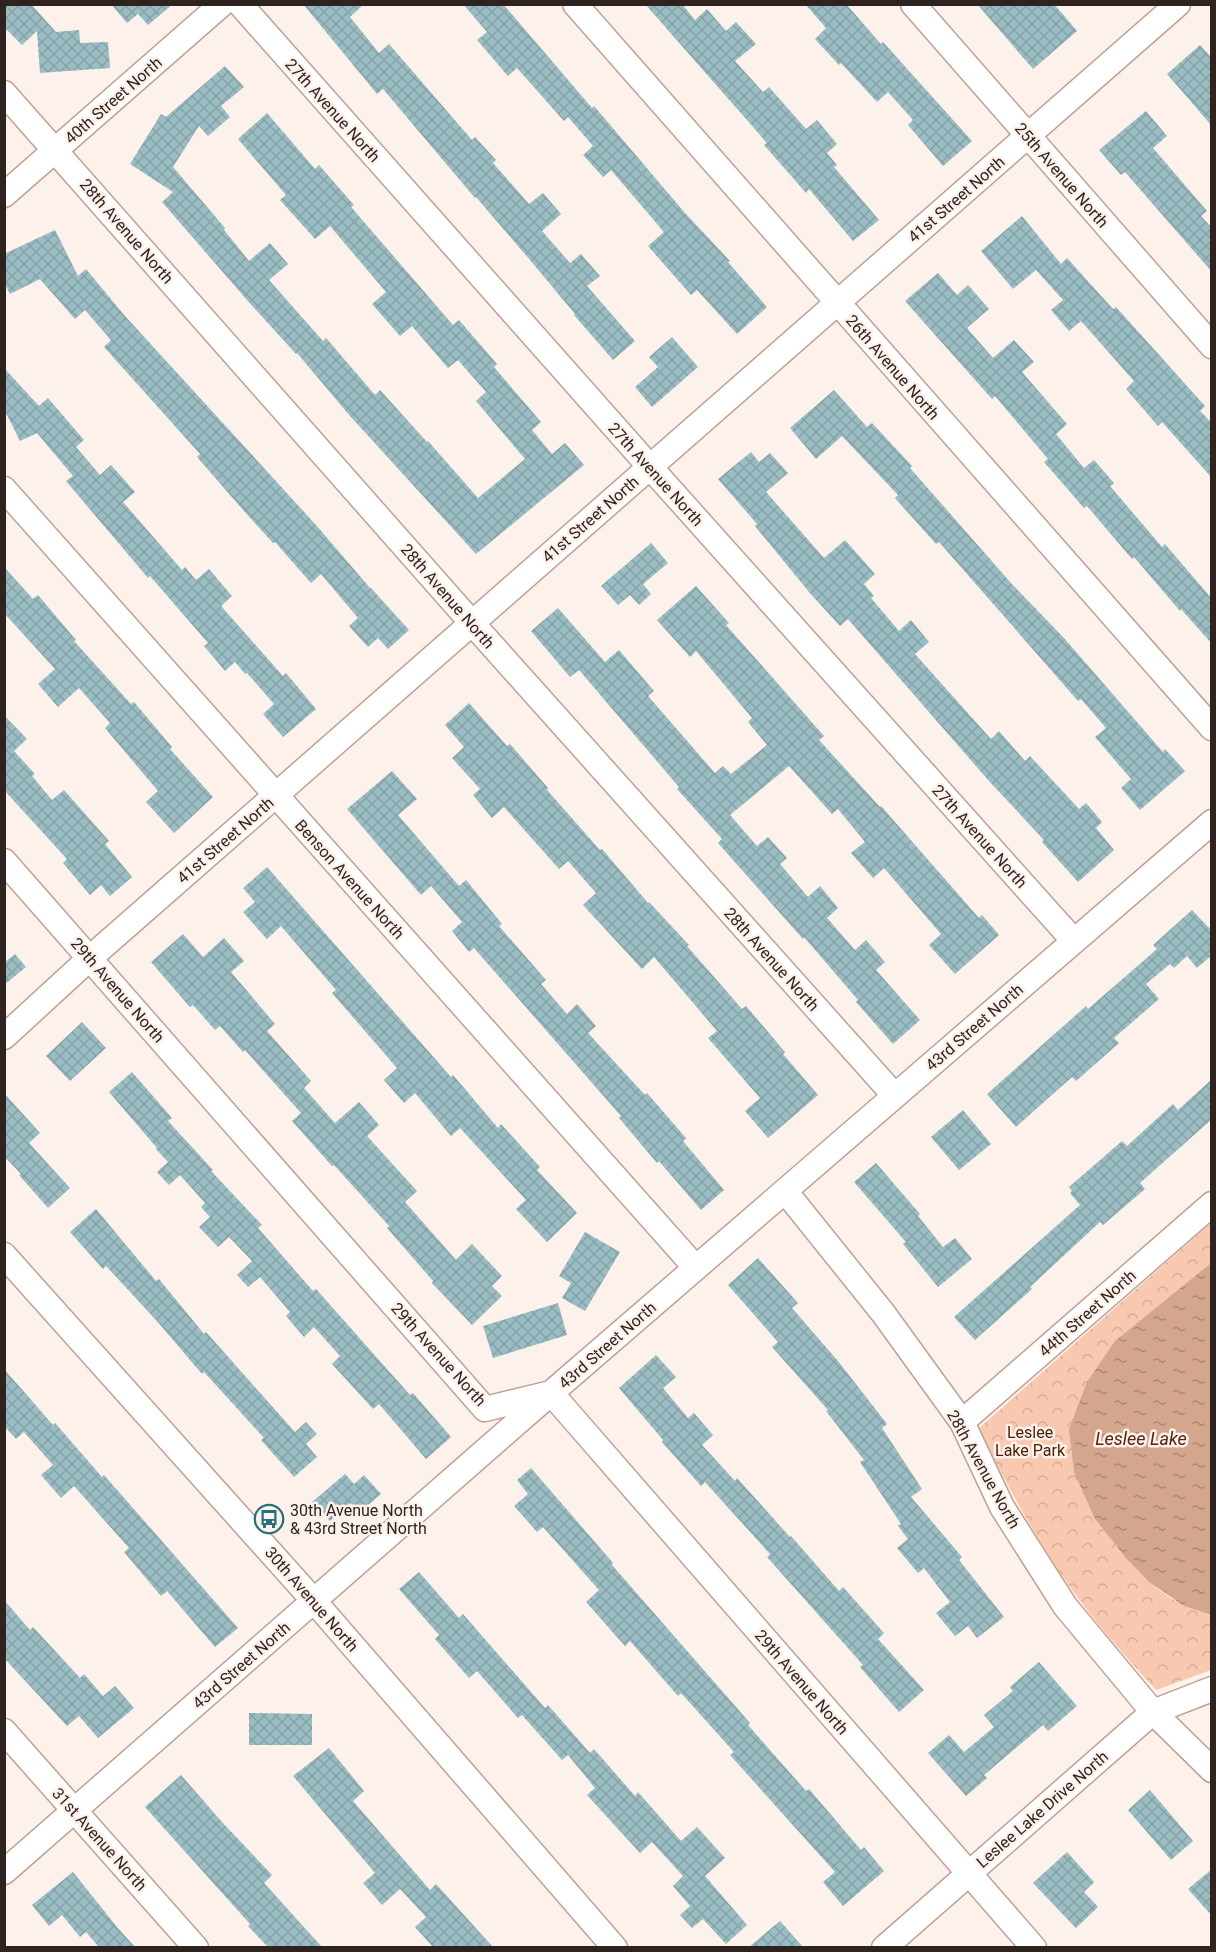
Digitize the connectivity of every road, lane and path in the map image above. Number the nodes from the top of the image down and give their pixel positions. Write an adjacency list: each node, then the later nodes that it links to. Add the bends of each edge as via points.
1 (222, 4): 8 (street, 40th Street North)
2 (240, 4): 12 (street, 27th Avenue North)
3 (575, 4): 10 (street, 26th Avenue North)
4 (913, 4): 7 (street, 25th Avenue North)
5 (1178, 4): 7 (street, 41st Street North)
6 (4, 93): 8 (street, 28th Avenue North)
7 (1028, 136): 10 (street, 41st Street North); 11 (street, 25th Avenue North)
8 (56, 150): 9 (street, 40th Street North); 14 (street, 28th Avenue North)
9 (4, 195)
10 (837, 304): 12 (street, 41st Street North); 15 (street, 26th Avenue North)
11 (1212, 346)
12 (650, 467): 14 (street, 41st Street North); 19 (street, 27th Avenue North)
13 (4, 489): 16 (street, Benson Avenue North)
14 (472, 623): 16 (street, 41st Street North); 22 (street, 28th Avenue North)
15 (1212, 728)
16 (276, 795): 20 (street, 41st Street North); 26 (street, Benson Avenue North)
17 (1212, 822): 19 (street, 43rd Street North)
18 (4, 861): 20 (street, 29th Avenue North)
19 (1074, 941): 22 (street, 43rd Street North)
20 (90, 958): 21 (street, 41st Street North); 27 (street, 29th Avenue North, via 485,1409)
21 (4, 1036)
22 (895, 1096): 23 (street, 43rd Street North)
23 (785, 1191): 26 (street, 43rd Street North); 28 (street, 28th Avenue North, via 884,1313)
24 (1212, 1204): 28 (street, 44th Street North)
25 (4, 1255): 29 (street, 30th Avenue North)
26 (696, 1268): 27 (street, 43rd Street North)
27 (551, 1394): 29 (street, 43rd Street North); 36 (street, 29th Avenue North)
28 (962, 1422): 31 (street, 28th Avenue North, via 1002,1507 1065,1606)
29 (314, 1601): 34 (street, 43rd Street North); 38 (street, 30th Avenue North)
30 (1212, 1689): 31 (street, Leslee Lake Drive North)
31 (1154, 1712): 33 (street, 28th Avenue North); 36 (street, Leslee Lake Drive North)
32 (4, 1731): 34 (street, 31st Avenue North)
33 (1212, 1770)
34 (75, 1810): 35 (street, 43rd Street North); 37 (street, 31st Avenue North)
35 (4, 1872)
36 (969, 1873): 39 (street, Leslee Lake Drive North); 40 (street, 29th Avenue North)
37 (196, 1947)
38 (615, 1947)
39 (884, 1947)
40 (1034, 1947)

